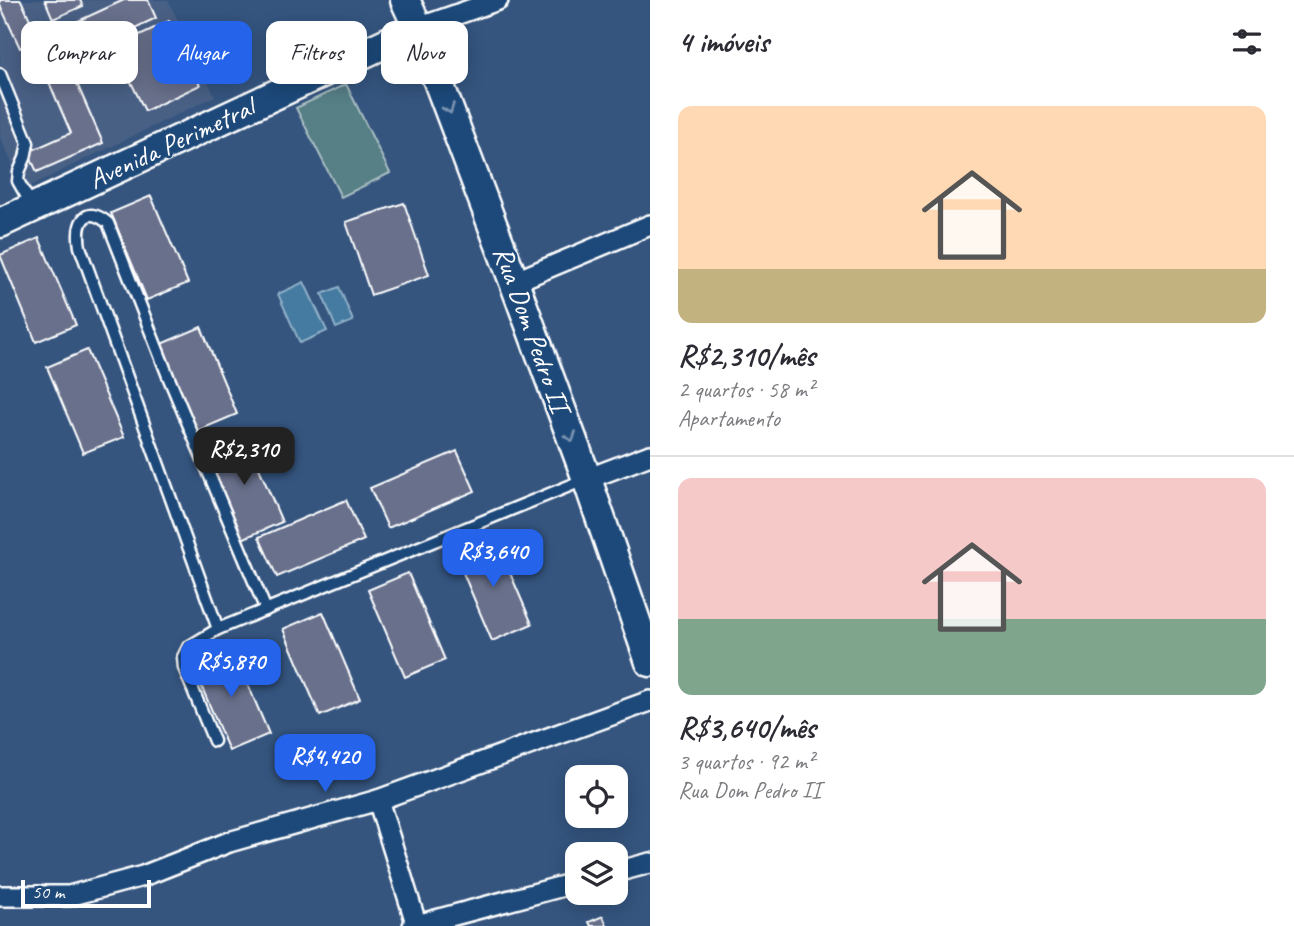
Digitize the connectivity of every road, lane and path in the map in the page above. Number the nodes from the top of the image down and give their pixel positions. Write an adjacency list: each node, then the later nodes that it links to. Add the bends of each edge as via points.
1 (405, 0): 3 (main road, Rua Dom Pedro II)
2 (498, 0): 4 (street)
3 (415, 21)
4 (438, 21)
5 (381, 45): 8 (main road, Avenida Perimetral)
6 (0, 74): 8 (lane, via 29,143 18,181)
7 (439, 84): 11 (main road, Rua Dom Pedro II, one-way to 11)
8 (33, 208): 9 (main road, Avenida Perimetral)
9 (0, 223)
10 (650, 225): 11 (street)
11 (514, 282): 13 (main road, Rua Dom Pedro II, one-way to 13)
12 (650, 455): 13 (street)
13 (587, 479): 14 (lane); 16 (main road, Rua Dom Pedro II)
14 (266, 610): 15 (lane); 15 (lane, via 108,223 95,215 87,217 78,226 80,247)
15 (218, 629): 18 (lane, via 188,647 183,657)
16 (650, 662)
17 (650, 701): 19 (street)
18 (214, 741)
19 (378, 800): 23 (street, via 229,842 143,876 69,896); 24 (street)
20 (650, 863): 21 (street)
21 (628, 869)
22 (565, 886): 24 (street)
23 (0, 896)
24 (416, 926)

